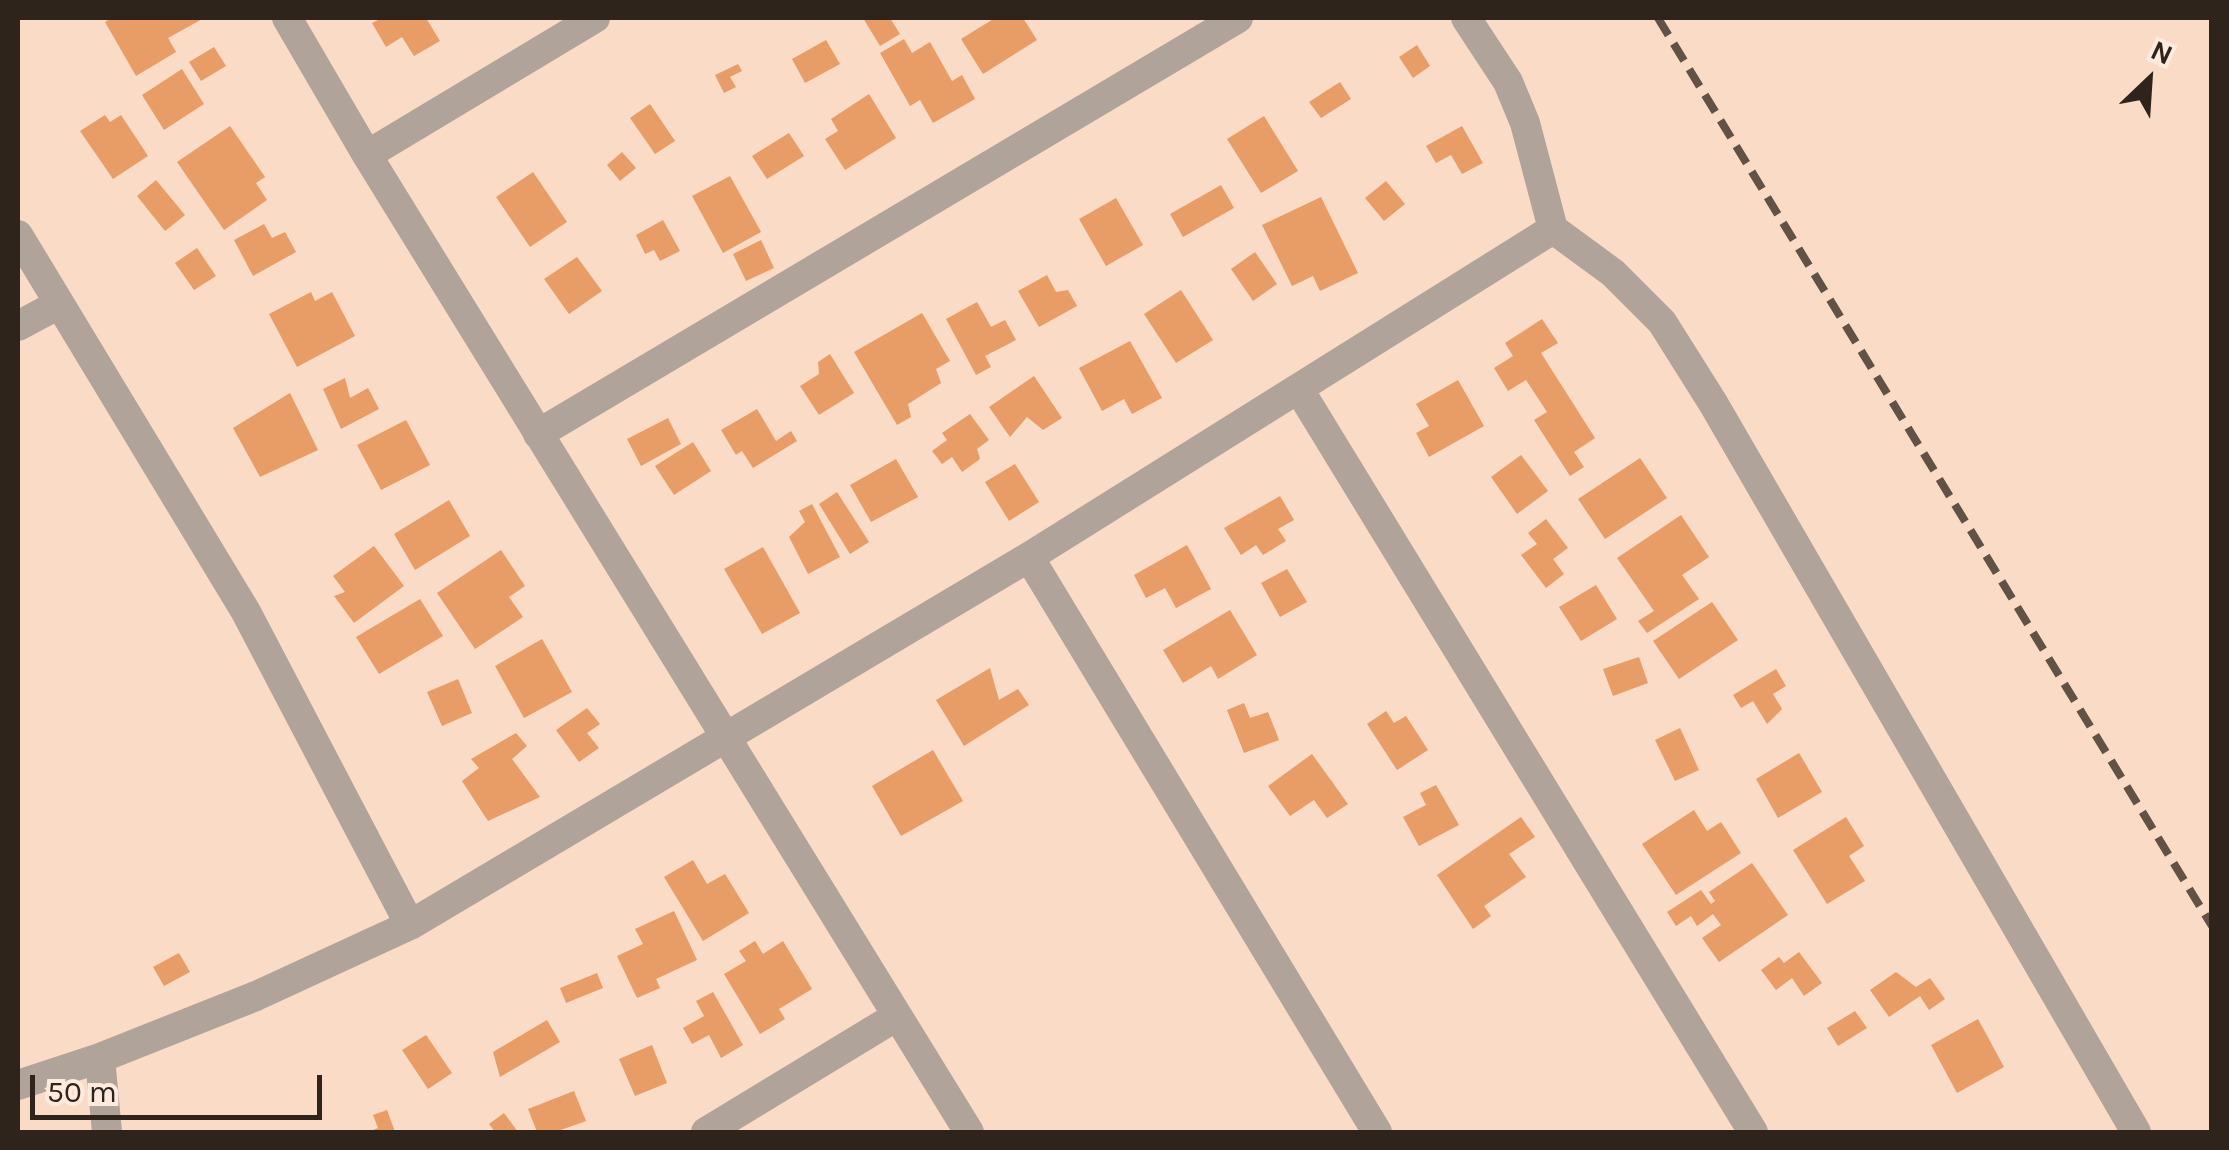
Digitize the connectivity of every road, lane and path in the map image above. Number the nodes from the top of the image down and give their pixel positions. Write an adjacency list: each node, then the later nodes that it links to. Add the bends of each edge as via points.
1 (287, 18): 5 (street)
2 (594, 18): 5 (street)
3 (1238, 18): 11 (street)
4 (1466, 18): 6 (street, via 1508,82)
5 (367, 155): 11 (street)
6 (1554, 229): 10 (street); 23 (street, via 1614,273 1672,338)
7 (18, 235): 8 (street)
8 (58, 304): 9 (street); 14 (street, via 246,612)
9 (18, 326)
10 (1300, 391): 12 (street); 22 (street)
11 (538, 434): 13 (street)
12 (1029, 557): 13 (street); 21 (street)
13 (724, 737): 14 (street); 15 (street)
14 (410, 926): 16 (street)
15 (897, 1016): 19 (street); 20 (street)
16 (100, 1058): 17 (street); 18 (street)
17 (18, 1085)
18 (107, 1132)
19 (706, 1132)
20 (969, 1132)
21 (1377, 1132)
22 (1753, 1132)
23 (2136, 1132)

